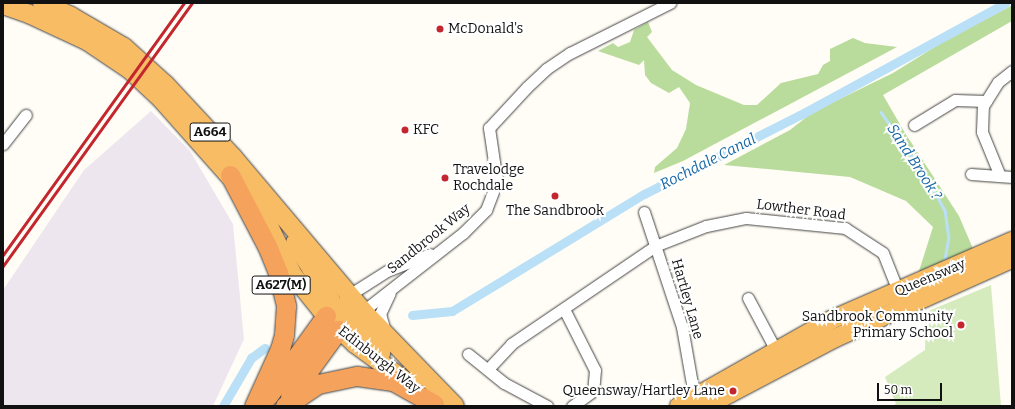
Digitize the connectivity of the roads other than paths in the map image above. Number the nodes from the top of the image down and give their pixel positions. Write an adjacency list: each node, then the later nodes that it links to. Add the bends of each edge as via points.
1 (42, 3): 13 (highway, Edinburgh Way / A664, via 71,16 124,47 180,98)
2 (670, 3): 17 (street, Sandbrook Way, via 570,52 527,87 489,128 497,182 486,210 476,222)
3 (3, 4): 10 (highway, Edinburgh Way / A664, via 64,29 130,70 176,114)
4 (1012, 71): 5 (street, via 998,82)
5 (986, 101): 7 (street, via 955,100); 11 (street, via 983,106 982,132)
6 (26, 115): 8 (street)
7 (914, 125)
8 (3, 144)
9 (971, 174): 11 (street)
10 (230, 175): 24 (highway, Edinburgh Way / A664, via 270,228 293,274); 31 (highway, A627(M), via 268,248 278,273 286,306 284,335 280,349)
11 (1000, 176): 12 (street)
12 (1012, 177)
13 (274, 206): 20 (highway, Edinburgh Way / A664); 24 (highway, via 305,262)
14 (644, 212): 16 (street, Hartley Lane)
15 (1012, 241): 22 (highway, Queensway)
16 (655, 246): 22 (street, Lowther Road, via 706,226 746,218 845,228 882,252); 23 (street, Lowther Road); 29 (street, Hartley Lane, via 682,327)
17 (441, 249): 19 (street, Sandbrook Way); 20 (street, via 388,271)
18 (1012, 259): 22 (highway, Queensway)
19 (393, 287): 24 (street, Sandbrook Way); 25 (street, Sandbrook Way, via 380,314)
20 (349, 295): 24 (highway, Edinburgh Way / A664)
21 (748, 298): 27 (street)
22 (901, 299): 27 (highway, Queensway, via 831,320)
23 (564, 309): 28 (street, Lowther Road, via 511,344); 36 (street, via 596,370 593,391)
24 (343, 317): 25 (highway, Edinburgh Way / A664); 30 (highway, Edinburgh Way / A664, via 395,372); 32 (highway); 33 (highway)
25 (390, 339): 34 (highway, Edinburgh Way / A664)
26 (468, 354): 28 (street)
27 (779, 357): 29 (highway, Queensway)
28 (488, 369): 35 (street, via 504,383)
29 (700, 401): 37 (highway, Queensway)
30 (435, 405): 33 (highway, via 393,381 368,376 345,377 314,386)
31 (254, 406)
32 (262, 406)
33 (284, 406)
34 (455, 406)
35 (547, 406)
36 (572, 406)
37 (679, 406)

